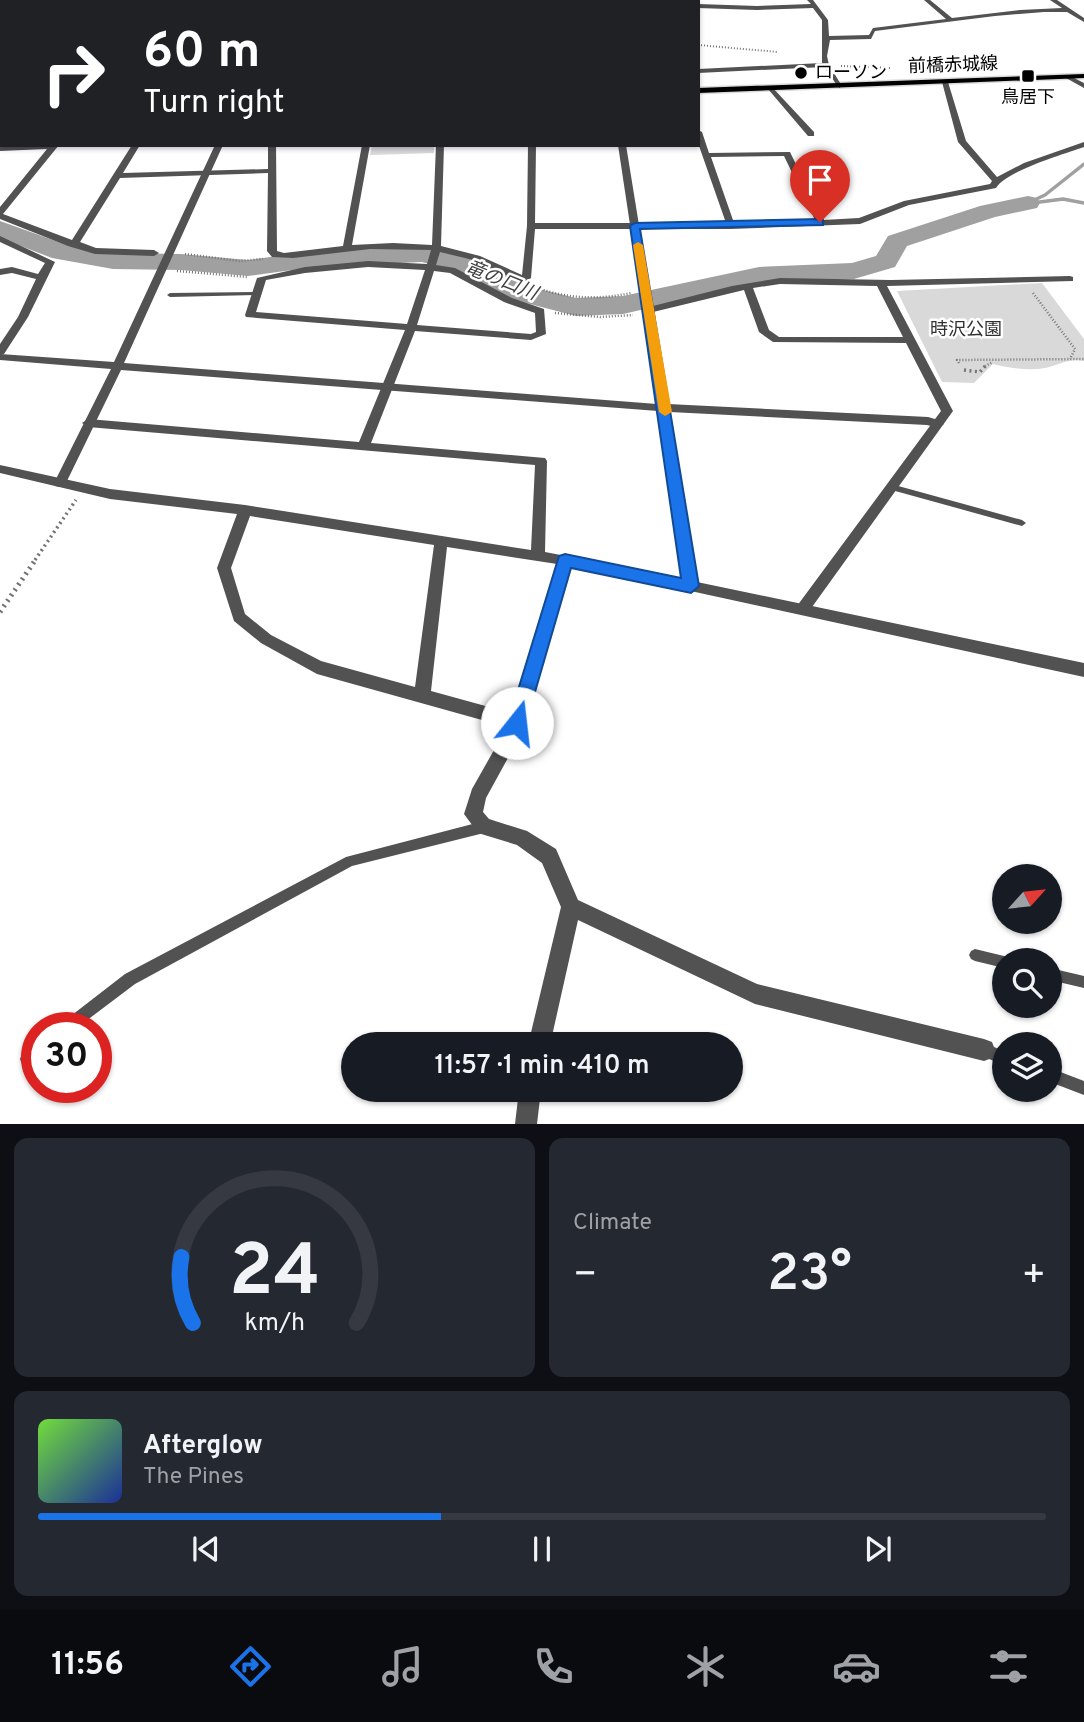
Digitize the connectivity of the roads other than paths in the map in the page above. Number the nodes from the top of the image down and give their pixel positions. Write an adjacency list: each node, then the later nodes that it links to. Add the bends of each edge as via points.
1 (927, 0): 6 (street)
2 (1053, 0): 5 (street)
3 (812, 3): 4 (street); 8 (street, via 825,20)
4 (700, 6)
5 (1069, 10): 6 (street); 7 (street)
6 (950, 19): 8 (street, via 873,30 871,37)
7 (1084, 20)
8 (826, 38): 9 (street)
9 (826, 65): 10 (street); 14 (street)
10 (700, 71)
11 (1084, 76): 12 (main road, 前橋赤城線)
12 (1068, 77): 13 (main road, 前橋赤城線); 15 (street)
13 (945, 82): 14 (main road, 前橋赤城線); 35 (street, via 962,142)
14 (839, 86): 16 (main road, 前橋赤城線)
15 (1084, 86)
16 (770, 88): 17 (main road, 前橋赤城線); 18 (street)
17 (700, 91)
18 (811, 134)
19 (700, 138): 31 (street)
20 (1084, 144): 35 (street)
21 (36, 147): 30 (street)
22 (53, 147): 36 (street)
23 (135, 147): 34 (street)
24 (218, 147): 33 (street)
25 (272, 147): 32 (street)
26 (366, 147): 43 (street)
27 (440, 147): 44 (street)
28 (532, 147): 38 (street)
29 (622, 147): 39 (street)
30 (0, 149)
31 (706, 155): 37 (street, via 787,154); 40 (street)
32 (271, 171): 33 (street); 43 (street, via 275,255)
33 (206, 174): 34 (street); 58 (street)
34 (116, 176): 42 (street, via 78,240)
35 (996, 181): 37 (street, via 993,186 907,203 860,221)
36 (0, 214): 42 (street)
37 (820, 222): 40 (street)
38 (531, 226): 39 (street); 44 (street, via 526,278 479,257)
39 (635, 226): 40 (street); 54 (street)
40 (731, 226)
41 (0, 239): 48 (street, via 50,262)
42 (71, 244): 45 (street, via 114,253)
43 (348, 248): 44 (street)
44 (437, 248): 46 (street)
45 (154, 253)
46 (431, 265): 52 (street, via 368,264 293,272 262,278); 55 (street); 55 (street, via 466,276 540,312 541,334)
47 (0, 272): 48 (street)
48 (41, 278): 57 (street)
49 (1070, 279): 50 (street)
50 (880, 282): 51 (street, via 780,281); 56 (street)
51 (748, 287): 54 (street); 56 (street, via 764,332 778,340)
52 (255, 294): 53 (lane); 55 (street, via 249,313 253,317)
53 (170, 295)
54 (649, 309): 60 (street)
55 (411, 329): 59 (street)
56 (911, 340): 62 (street, via 947,411)
57 (0, 354): 58 (street)
58 (118, 365): 59 (street); 61 (street)
59 (388, 386): 60 (street); 63 (street)
60 (665, 408): 62 (street); 72 (street)
61 (88, 423): 63 (street); 65 (street)
62 (938, 424): 66 (street)
63 (363, 447): 70 (street, via 541,461)
64 (0, 469): 65 (street)
65 (60, 483): 67 (street)
66 (891, 487): 68 (lane); 73 (street)
67 (245, 510): 69 (street); 75 (street, via 224,568 239,617 266,639 317,667)
68 (1022, 523)
69 (441, 541): 70 (street); 75 (street)
70 (538, 556): 71 (street)
71 (565, 560): 72 (street); 76 (street)
72 (691, 586): 73 (street)
73 (802, 610): 74 (street)
74 (1084, 670)
75 (422, 696): 76 (street)
76 (517, 723): 77 (street, via 478,795 473,814)
77 (484, 827): 78 (street, via 521,837 549,856); 83 (lane, via 350,861 130,979)
78 (571, 907): 84 (street); 85 (street, via 755,994)
79 (975, 955): 80 (lane)
80 (992, 959)
81 (1062, 977): 82 (lane)
82 (1084, 982)
83 (87, 1012)
84 (542, 1032)
85 (984, 1050): 86 (lane)
86 (992, 1053)
87 (1062, 1080): 88 (lane)
88 (1084, 1088)
89 (529, 1102): 90 (street)
90 (526, 1124)

